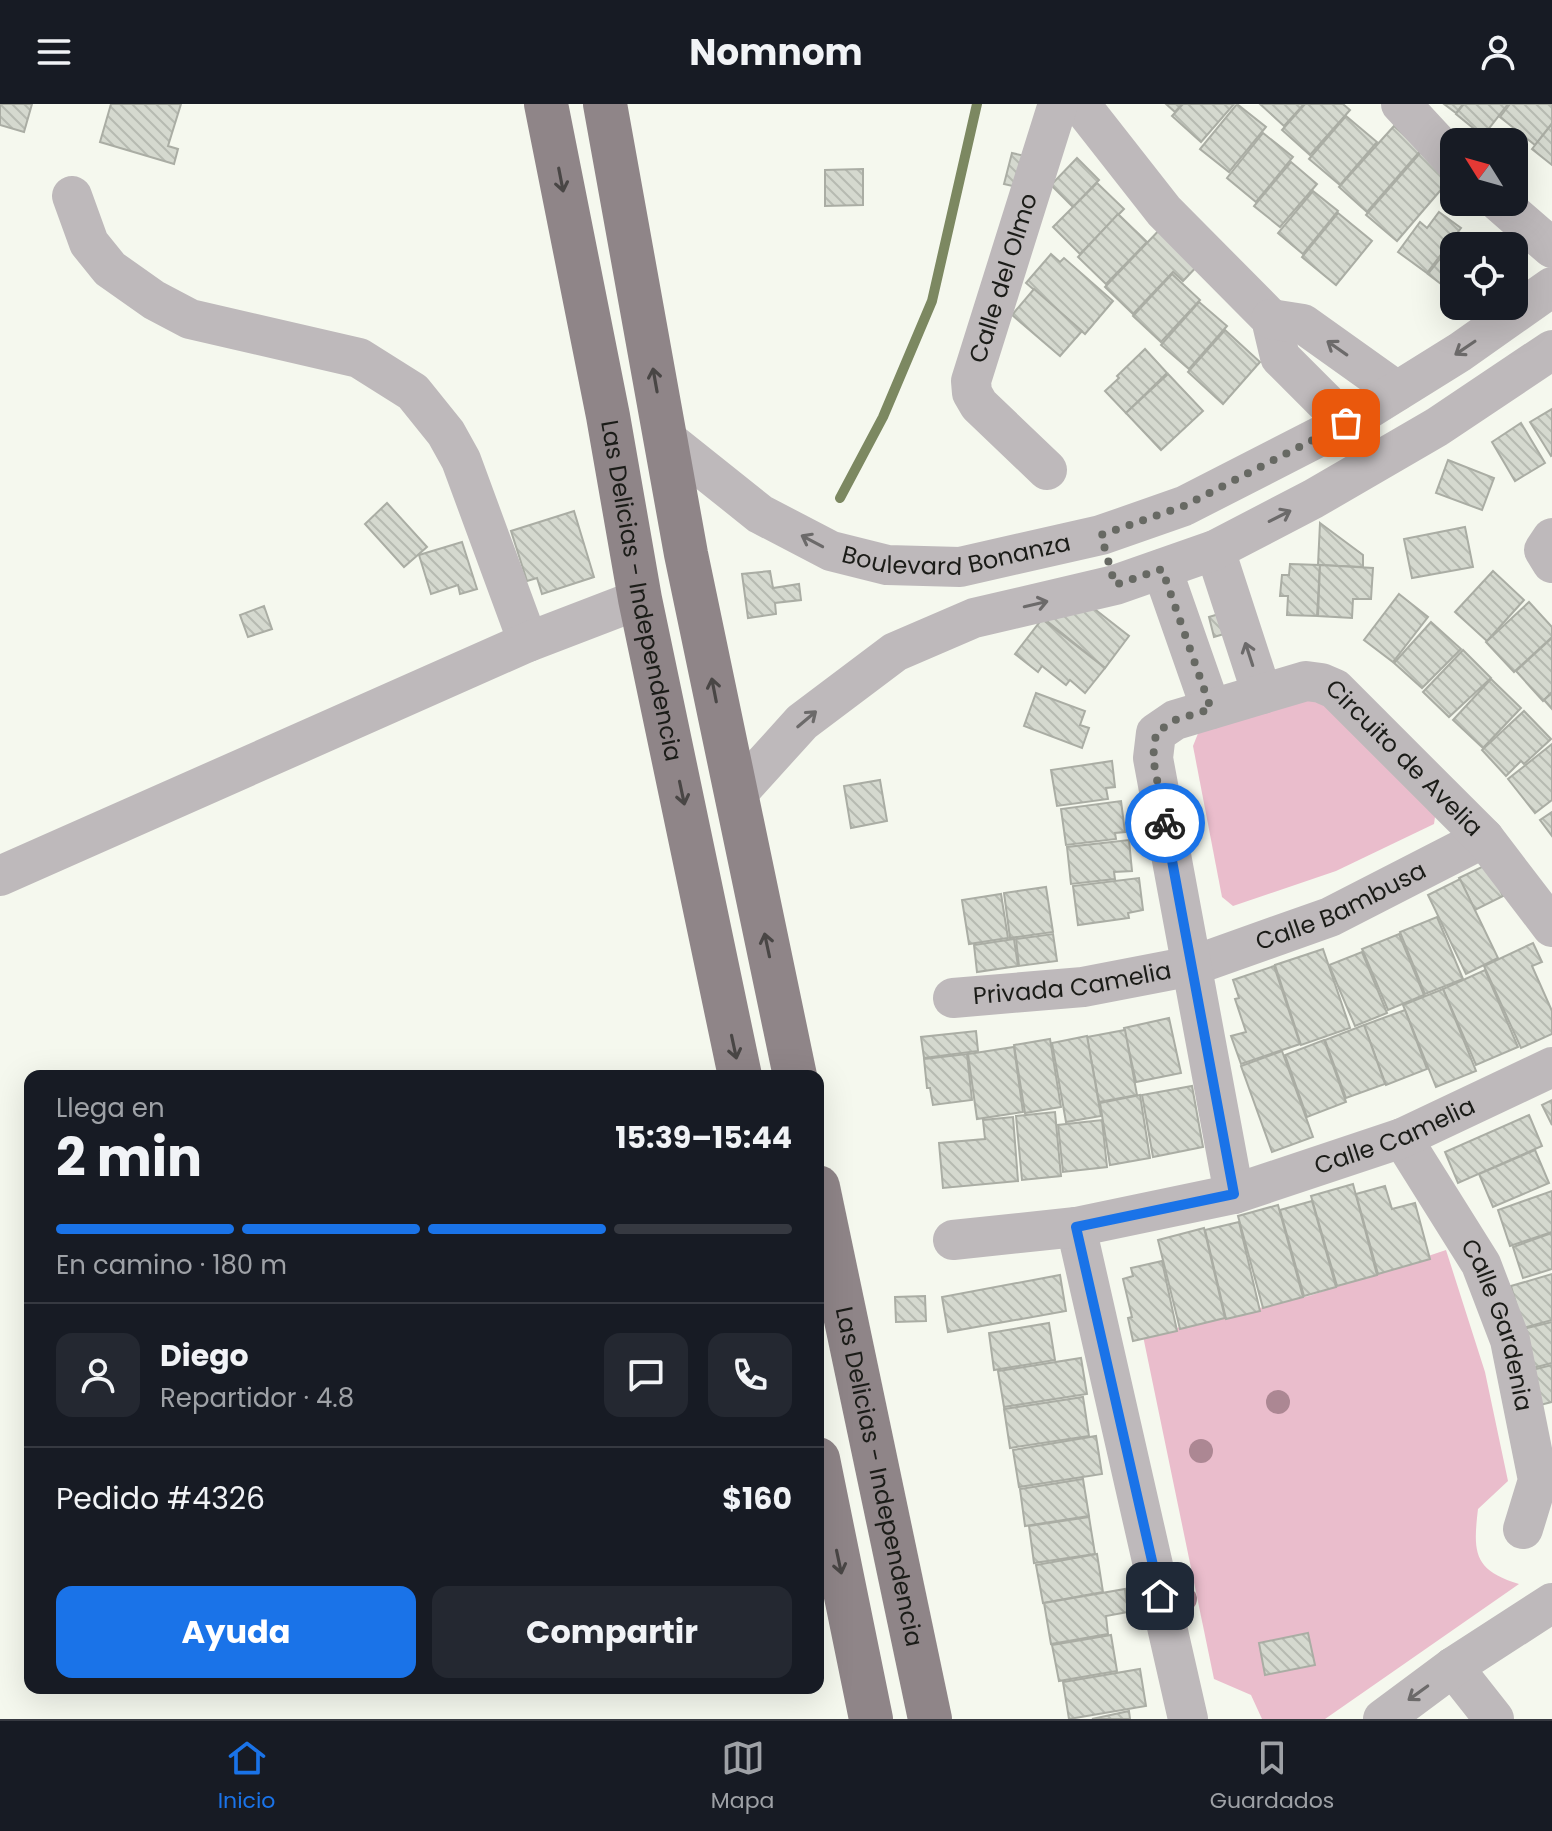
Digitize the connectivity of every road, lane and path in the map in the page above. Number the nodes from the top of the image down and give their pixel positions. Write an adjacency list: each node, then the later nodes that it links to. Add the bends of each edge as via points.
1 (546, 104): 23 (main road, Las Delicias - Independencia, one-way to 23)
2 (605, 104): 15 (main road, Las Delicias - Independencia, one-way to 2)
3 (1058, 104): 16 (street, Calle del Olmo, via 971,381 979,405)
4 (1080, 104): 11 (street, via 1164,211)
5 (1401, 104): 6 (street)
6 (1440, 146)
7 (72, 196): 24 (street, via 89,243 110,269 154,300 190,319 359,358 413,392 461,460)
8 (1515, 216): 9 (street)
9 (1552, 248)
10 (1552, 287): 13 (street, Boulevard Bonanza, one-way to 13)
11 (1271, 319): 13 (street, one-way to 11, via 1303,324); 14 (street, via 1280,357)
12 (1552, 350): 19 (street, one-way to 12, via 1437,427)
13 (1397, 391): 14 (street, Boulevard Bonanza)
14 (1346, 423): 17 (street, Boulevard Bonanza, via 1184,506)
15 (666, 439): 17 (street, Boulevard Bonanza, one-way to 15, via 960,567 887,565 831,551 760,514); 27 (main road, Las Delicias - Independencia, one-way to 15)
16 (1047, 470)
17 (1101, 535): 22 (street)
18 (1552, 538): 20 (street, via 1544,550)
19 (1215, 550): 21 (street); 25 (street, one-way to 19)
20 (1552, 563)
21 (1162, 569): 22 (street); 26 (street)
22 (1115, 585): 27 (street, one-way to 22, via 802,722 895,652 974,618)
23 (640, 599): 24 (street); 34 (main road, Las Delicias - Independencia, one-way to 34)
24 (528, 642): 29 (street)
25 (1262, 694): 26 (street, Circuito de Avelia); 28 (street, Circuito de Avelia, via 1306,681 1335,689)
26 (1211, 709): 31 (street, via 1175,720 1156,733 1153,758)
27 (735, 796): 35 (main road, Las Delicias - Independencia, one-way to 27)
28 (1484, 838): 30 (street, Circuito de Avelia); 31 (street, Calle Bambusa, via 1330,917)
29 (0, 876)
30 (1552, 927)
31 (1192, 966): 32 (street, Privada Camelia, via 1083,987); 37 (street)
32 (953, 998)
33 (1552, 1067): 36 (street, Calle Camelia)
34 (739, 1070)
35 (794, 1070)
36 (1402, 1138): 37 (street, Calle Camelia); 42 (street, Calle Gardenia, via 1481,1264 1510,1340 1538,1480)
37 (1234, 1194): 39 (street, Calle Camelia)
38 (824, 1216): 46 (main road, Las Delicias - Independencia)
39 (1076, 1227): 40 (street, Calle Camelia); 47 (street)
40 (953, 1240)
41 (824, 1488): 45 (main road, one-way to 45)
42 (1523, 1529)
43 (1552, 1603): 44 (street)
44 (1453, 1667): 48 (street, one-way to 48); 49 (street)
45 (871, 1719)
46 (930, 1719)
47 (1188, 1719)
48 (1383, 1719)
49 (1494, 1719)

